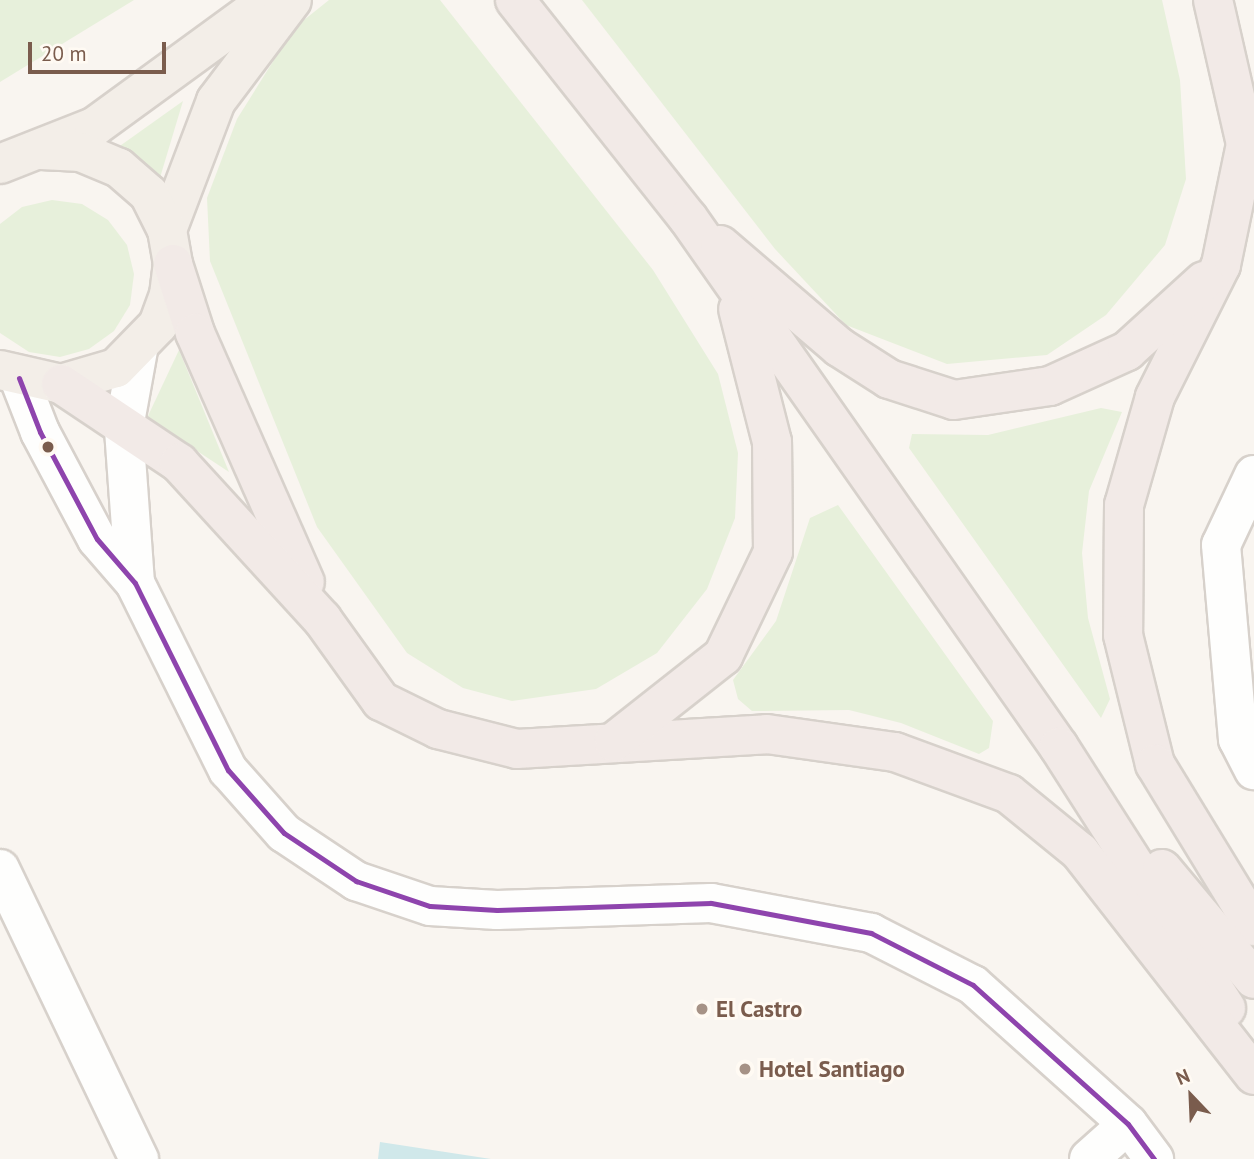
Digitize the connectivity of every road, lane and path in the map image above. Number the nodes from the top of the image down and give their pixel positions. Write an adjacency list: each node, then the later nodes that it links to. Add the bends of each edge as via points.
1 (268, 0): 5 (main road, via 94,127)
2 (292, 0): 8 (main road, via 216,101)
3 (515, 0): 7 (highway)
4 (1213, 0): 9 (highway, via 1246,144)
5 (41, 150): 6 (main road); 8 (main road, via 81,152 119,168 149,194)
6 (0, 164)
7 (688, 218): 9 (highway, via 838,347 889,379 954,400 1050,386 1127,351); 10 (highway)
8 (170, 247): 11 (main road, via 158,325); 17 (highway, via 195,333)
9 (1221, 265): 22 (highway, via 1155,397 1124,505 1123,635 1155,764)
10 (732, 286): 18 (highway, via 772,442 773,552 723,656); 19 (highway)
11 (138, 350): 13 (main road, via 116,368); 14 (street)
12 (5, 372): 13 (main road); 16 (street, via 97,539)
13 (61, 384): 14 (highway)
14 (124, 428): 16 (street); 17 (highway, via 179,463)
15 (1254, 475): 20 (street, via 1221,545 1238,739)
16 (135, 583): 26 (street, via 228,770 284,833 356,881 430,906 497,910 711,903 871,933 973,985)
17 (322, 620): 18 (highway, via 381,701 438,729 517,749)
18 (614, 742): 25 (highway, via 767,734 895,752 1009,794 1080,852)
19 (1059, 747): 23 (highway); 24 (highway)
20 (1254, 770)
21 (0, 869): 27 (street)
22 (1254, 926)
23 (1254, 979)
24 (1254, 1051)
25 (1254, 1075)
26 (1128, 1124): 28 (street); 29 (street)
27 (139, 1159)
28 (1089, 1159)
29 (1154, 1159)

